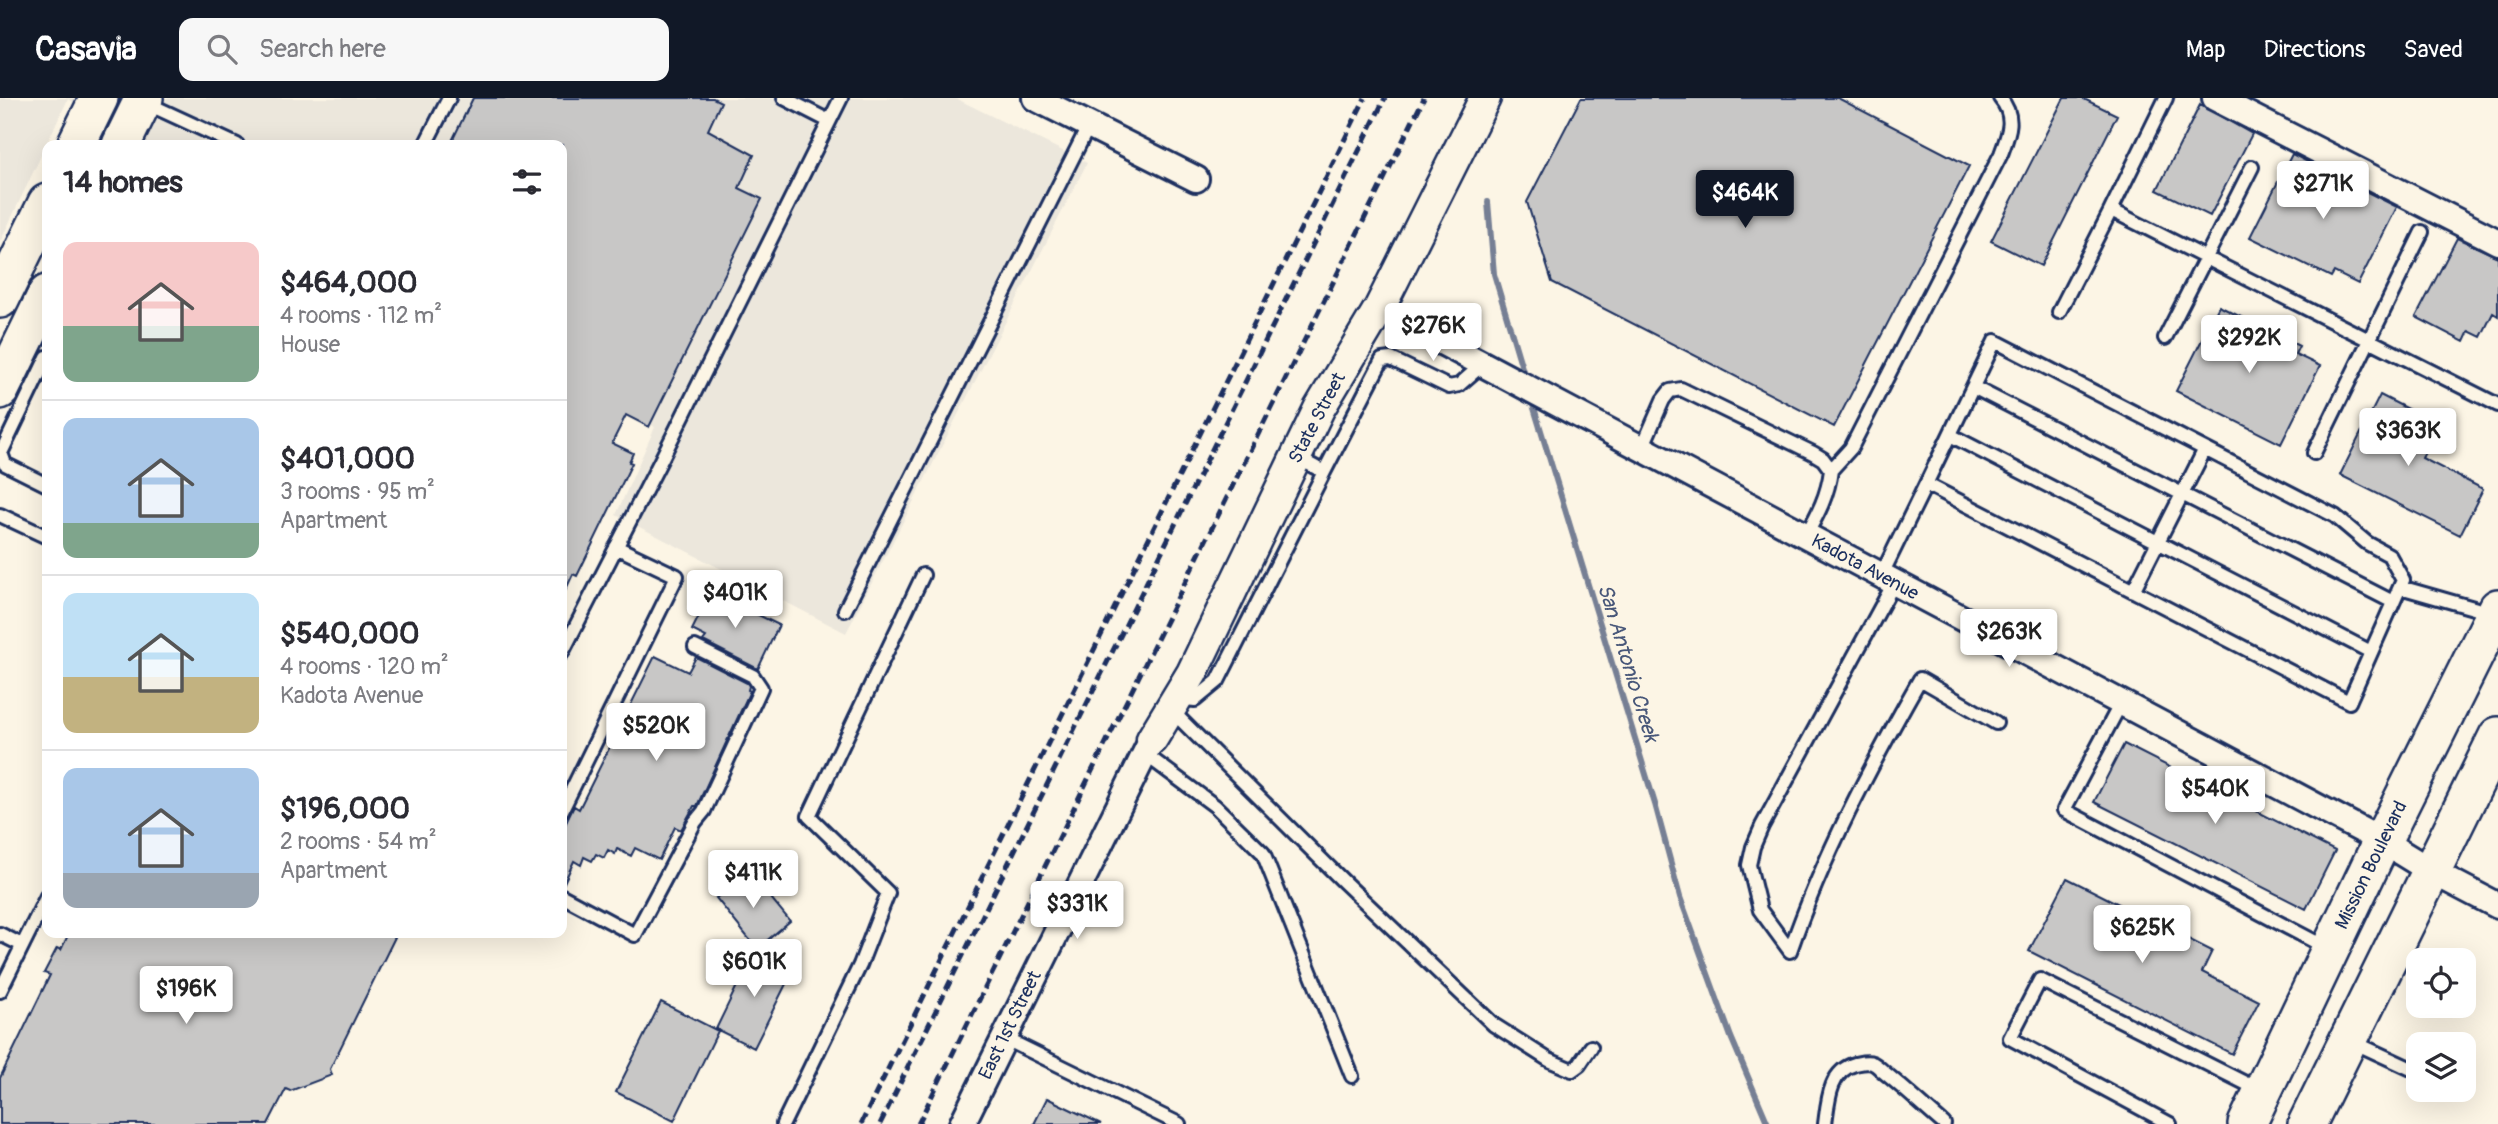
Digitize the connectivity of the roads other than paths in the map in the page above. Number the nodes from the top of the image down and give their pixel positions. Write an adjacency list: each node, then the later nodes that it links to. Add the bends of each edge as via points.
1 (99, 98): 14 (main road)
2 (449, 98): 17 (lane)
3 (784, 98): 12 (lane)
4 (841, 98): 12 (lane)
5 (1035, 98): 11 (street)
6 (1485, 98): 27 (street, State Street)
7 (2000, 98): 41 (lane, via 2007,106 2011,126 2001,153 1851,448)
8 (2165, 98): 20 (lane)
9 (2214, 98): 23 (street)
10 (141, 99): 15 (main road); 16 (lane)
11 (1065, 105): 13 (street)
12 (829, 121): 50 (lane)
13 (1089, 125): 19 (street); 57 (lane)
14 (78, 140)
15 (123, 140)
16 (227, 140)
17 (428, 140)
18 (2252, 167): 24 (lane)
19 (1196, 179)
20 (2110, 210): 24 (lane); 28 (lane)
21 (42, 211): 25 (main road, via 15,256)
22 (2422, 232): 30 (lane)
23 (2498, 242)
24 (2206, 258): 29 (lane); 30 (lane)
25 (0, 299)
26 (42, 304): 34 (main road)
27 (1379, 309): 31 (street, Kadota Avenue); 40 (street, State Street)
28 (2059, 312)
29 (2165, 338)
30 (2370, 340): 35 (lane); 39 (lane)
31 (1483, 364): 37 (street, Kadota Avenue); 42 (lane, via 1459,385 1448,387 1391,359 1382,360)
32 (42, 368): 43 (lane, via 1,453 5,464)
33 (1973, 387): 36 (lane); 38 (lane, via 1995,341); 45 (lane)
34 (0, 390)
35 (2498, 405)
36 (1950, 435): 44 (lane); 49 (lane)
37 (1642, 448): 41 (lane, via 1663,400 1670,391 1681,389 1813,453); 48 (street, Kadota Avenue)
38 (2205, 449): 45 (lane); 54 (lane, via 2335,516 2389,555 2403,580)
39 (2314, 453)
40 (1296, 457): 42 (lane); 51 (street, State Street)
41 (1831, 470): 48 (lane, via 1819,513)
42 (1324, 472): 51 (lane)
43 (42, 482)
44 (1926, 484): 53 (lane); 55 (lane)
45 (2182, 494): 49 (lane); 56 (lane)
46 (0, 514): 47 (lane)
47 (42, 535)
48 (1806, 535): 53 (street, Kadota Avenue)
49 (2158, 542): 55 (lane); 61 (lane)
50 (616, 547): 59 (lane); 67 (lane, via 677,576)
51 (1259, 569): 63 (street, State Street, via 1232,624)
52 (923, 575): 83 (lane, via 809,816 888,892 860,965)
53 (1888, 579): 62 (street, Kadota Avenue); 64 (lane, via 1753,847 1749,865 1760,910 1790,951 1822,867 1872,763 1920,679)
54 (2400, 587): 56 (lane); 58 (lane)
55 (2133, 591): 61 (lane, via 2348,702)
56 (2393, 602): 61 (lane)
57 (845, 610)
58 (2496, 611): 68 (main road, Mission Boulevard)
59 (567, 643)
60 (695, 648): 70 (lane, via 753,676 761,688 704,811 635,934)
61 (2371, 652)
62 (2121, 703): 68 (street, Kadota Avenue); 75 (lane, via 2064,810)
63 (1173, 704): 66 (street, State Street); 79 (lane, via 1344,882 1494,1025 1572,1070)
64 (1996, 723)
65 (2498, 736): 69 (main road)
66 (1148, 746): 77 (street, East 1st Street); 81 (lane, via 1263,852)
67 (567, 800)
68 (2382, 841): 69 (street, Kadota Avenue); 75 (main road, Mission Boulevard)
69 (2431, 872): 72 (street, Kadota Avenue); 78 (main road)
70 (567, 899)
71 (42, 906): 74 (lane)
72 (2498, 906)
73 (0, 934): 74 (lane)
74 (22, 945): 76 (lane)
75 (2330, 950): 82 (main road, Mission Boulevard)
76 (0, 991)
77 (1004, 1038): 84 (street, East 1st Street); 85 (lane)
78 (2348, 1040): 80 (lane); 89 (main road)
79 (1591, 1047)
80 (2406, 1067)
81 (1352, 1076)
82 (2255, 1108): 88 (lane, via 2226,1072 2040,980 2010,1038)
83 (783, 1124)
84 (962, 1124)
85 (1179, 1124)
86 (1825, 1124): 87 (lane, via 1835,1080 1850,1065 1862,1062 1872,1063)
87 (1944, 1124)
88 (2170, 1124)
89 (2307, 1124)

